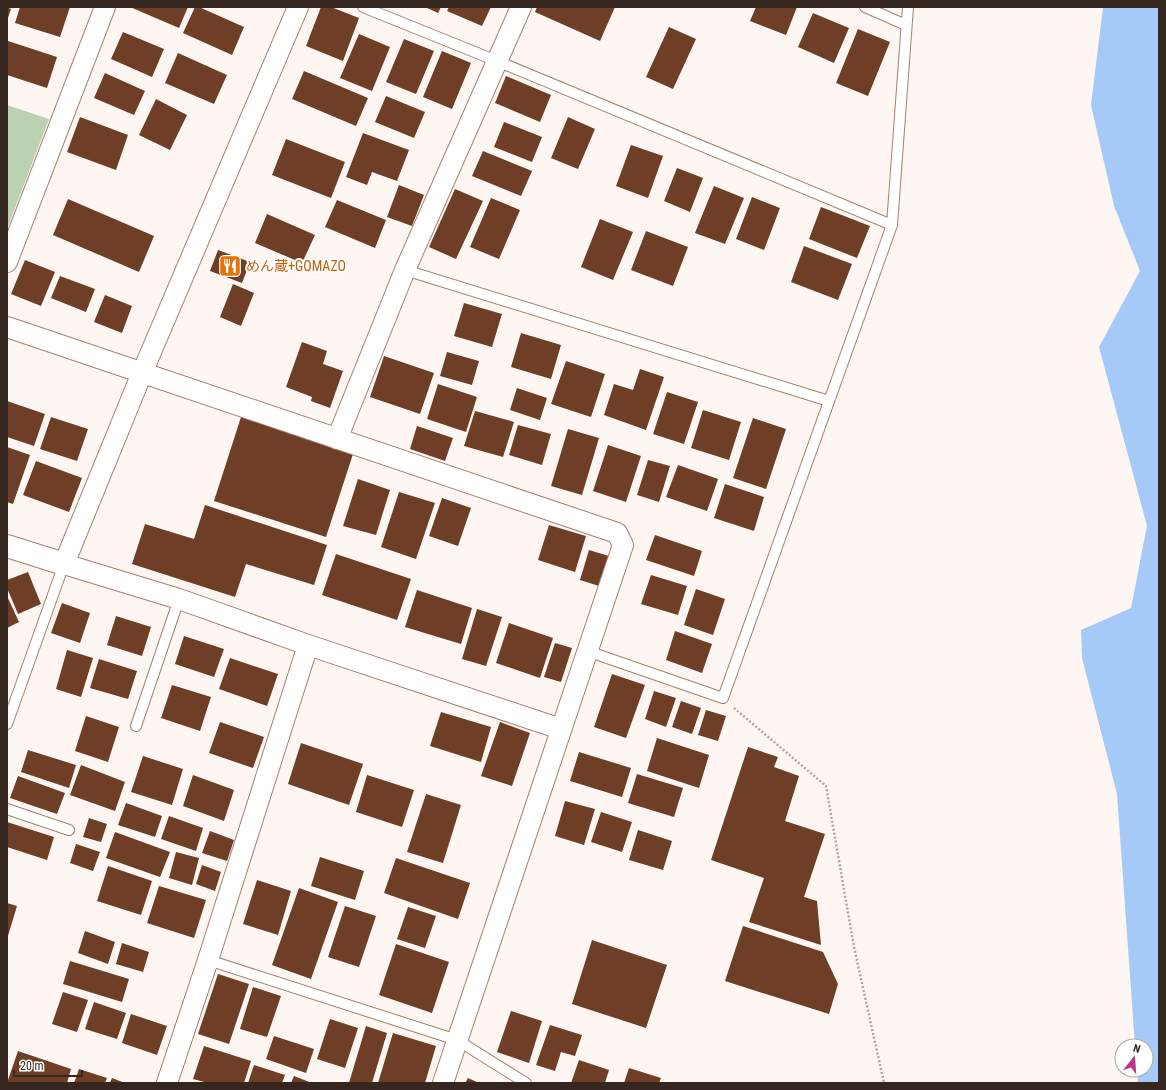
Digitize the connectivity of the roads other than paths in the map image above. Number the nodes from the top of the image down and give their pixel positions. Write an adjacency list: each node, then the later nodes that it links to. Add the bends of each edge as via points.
1 (105, 7): 10 (street)
2 (298, 7): 13 (street)
3 (363, 7): 8 (lane)
4 (521, 7): 8 (street)
5 (865, 7): 7 (lane)
6 (908, 7): 7 (lane)
7 (906, 25): 9 (lane)
8 (497, 61): 9 (lane); 11 (street)
9 (892, 225): 14 (lane)
10 (7, 262)
11 (405, 270): 14 (lane); 15 (street)
12 (7, 327): 13 (street)
13 (142, 373): 15 (street); 17 (street)
14 (829, 401): 20 (lane, via 723,698)
15 (337, 439): 20 (street, via 617,533 623,545)
16 (7, 546): 17 (street)
17 (64, 564): 18 (street); 21 (lane)
18 (180, 599): 19 (street); 22 (lane)
19 (308, 645): 23 (street); 26 (street)
20 (587, 651): 23 (street)
21 (8, 720)
22 (136, 726)
23 (561, 728): 27 (street)
24 (7, 809): 25 (lane)
25 (69, 830)
26 (208, 960): 27 (lane); 28 (street)
27 (458, 1040): 29 (street); 30 (lane)
28 (167, 1083)
29 (443, 1083)
30 (526, 1083)

